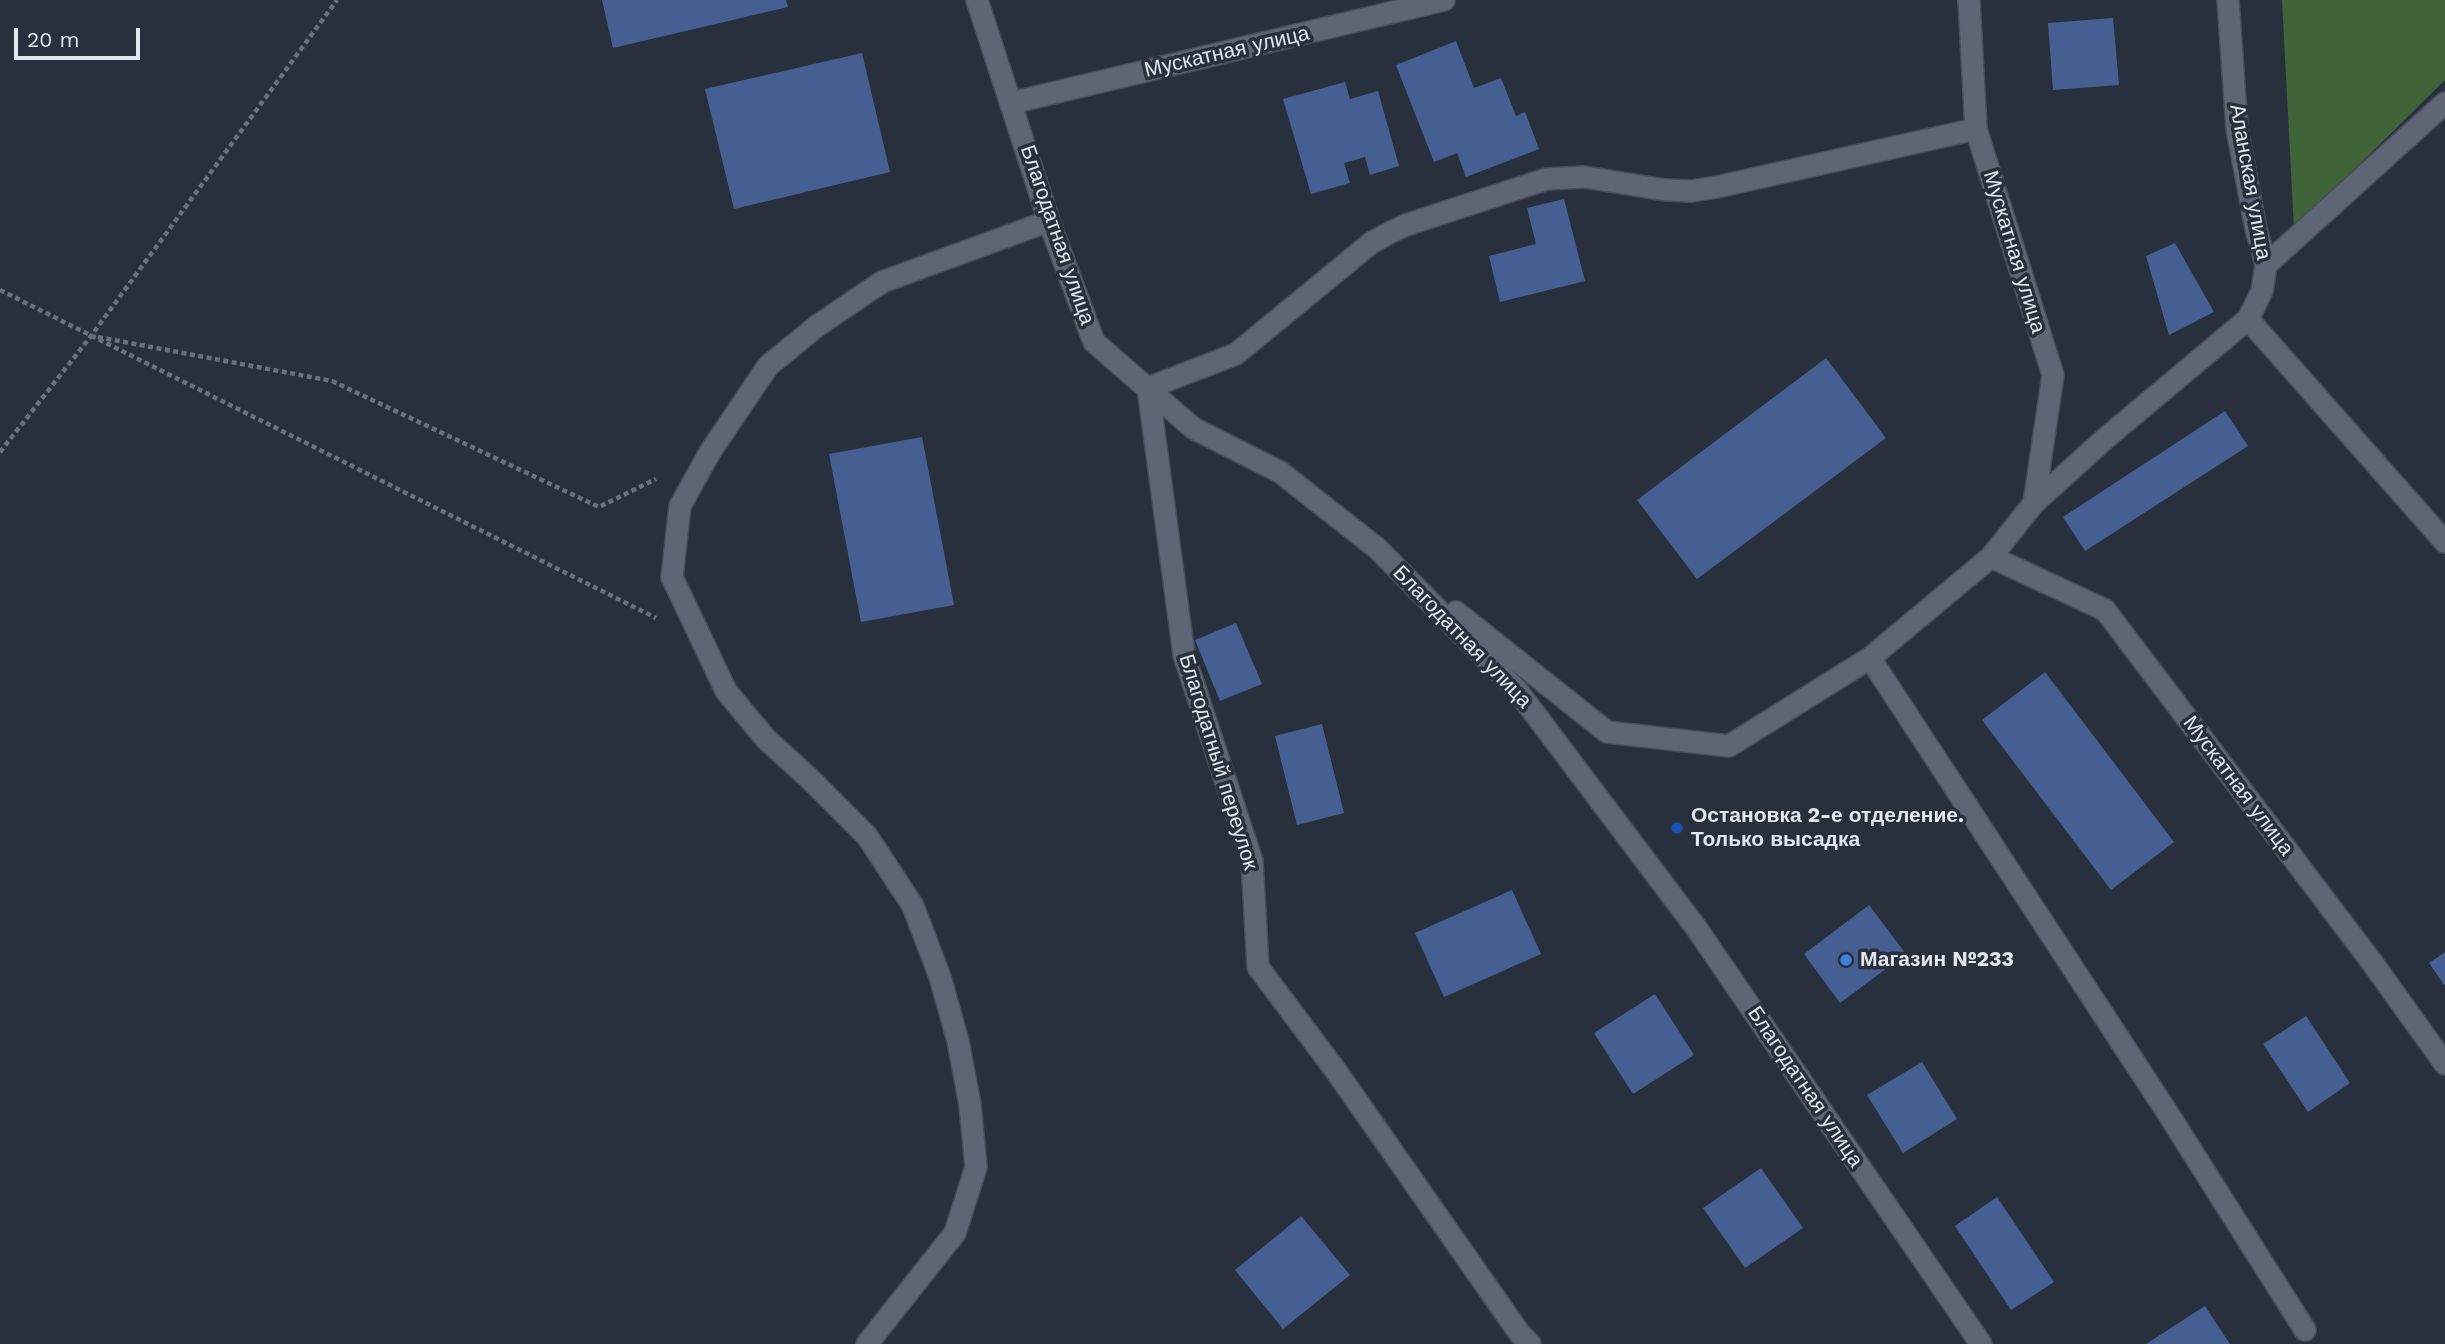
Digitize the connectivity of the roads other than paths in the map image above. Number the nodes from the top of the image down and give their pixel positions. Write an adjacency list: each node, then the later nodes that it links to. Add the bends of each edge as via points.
1 (977, 0): 5 (street, Благодатная улица)
2 (1444, 0): 5 (street, Мускатная улица)
3 (1969, 0): 7 (street, Мускатная улица)
4 (2228, 0): 9 (street, Аланская улица, via 2237,129)
5 (1011, 103): 8 (street, Благодатная улица)
6 (2445, 103): 9 (street)
7 (1976, 129): 11 (street, via 1691,191 1585,177 1546,179 1391,232 1371,243 1236,354); 12 (street, Мускатная улица, via 2053,375)
8 (1049, 221): 11 (street, Благодатная улица, via 1094,342); 19 (street, via 881,282 817,326 768,366 680,506 672,577 726,691 766,739 867,836 913,906 958,1041 976,1167 955,1233)
9 (2266, 265): 10 (street, Аланская улица, via 2262,291)
10 (2248, 319): 12 (street); 13 (street)
11 (1148, 388): 14 (street, Благодатная улица, via 1193,428 1280,472); 20 (street, Благодатный переулок, via 1184,655 1252,861 1258,967)
12 (2034, 503): 15 (street)
13 (2445, 542)
14 (1378, 549): 16 (street, via 1606,732 1729,746); 21 (street, Благодатная улица, via 1516,689 1625,831)
15 (1991, 557): 16 (street); 17 (street, Мускатная улица, via 2105,610)
16 (1870, 659): 18 (street)
17 (2445, 1064)
18 (2305, 1330)
19 (867, 1344)
20 (1530, 1344)
21 (1981, 1344)

